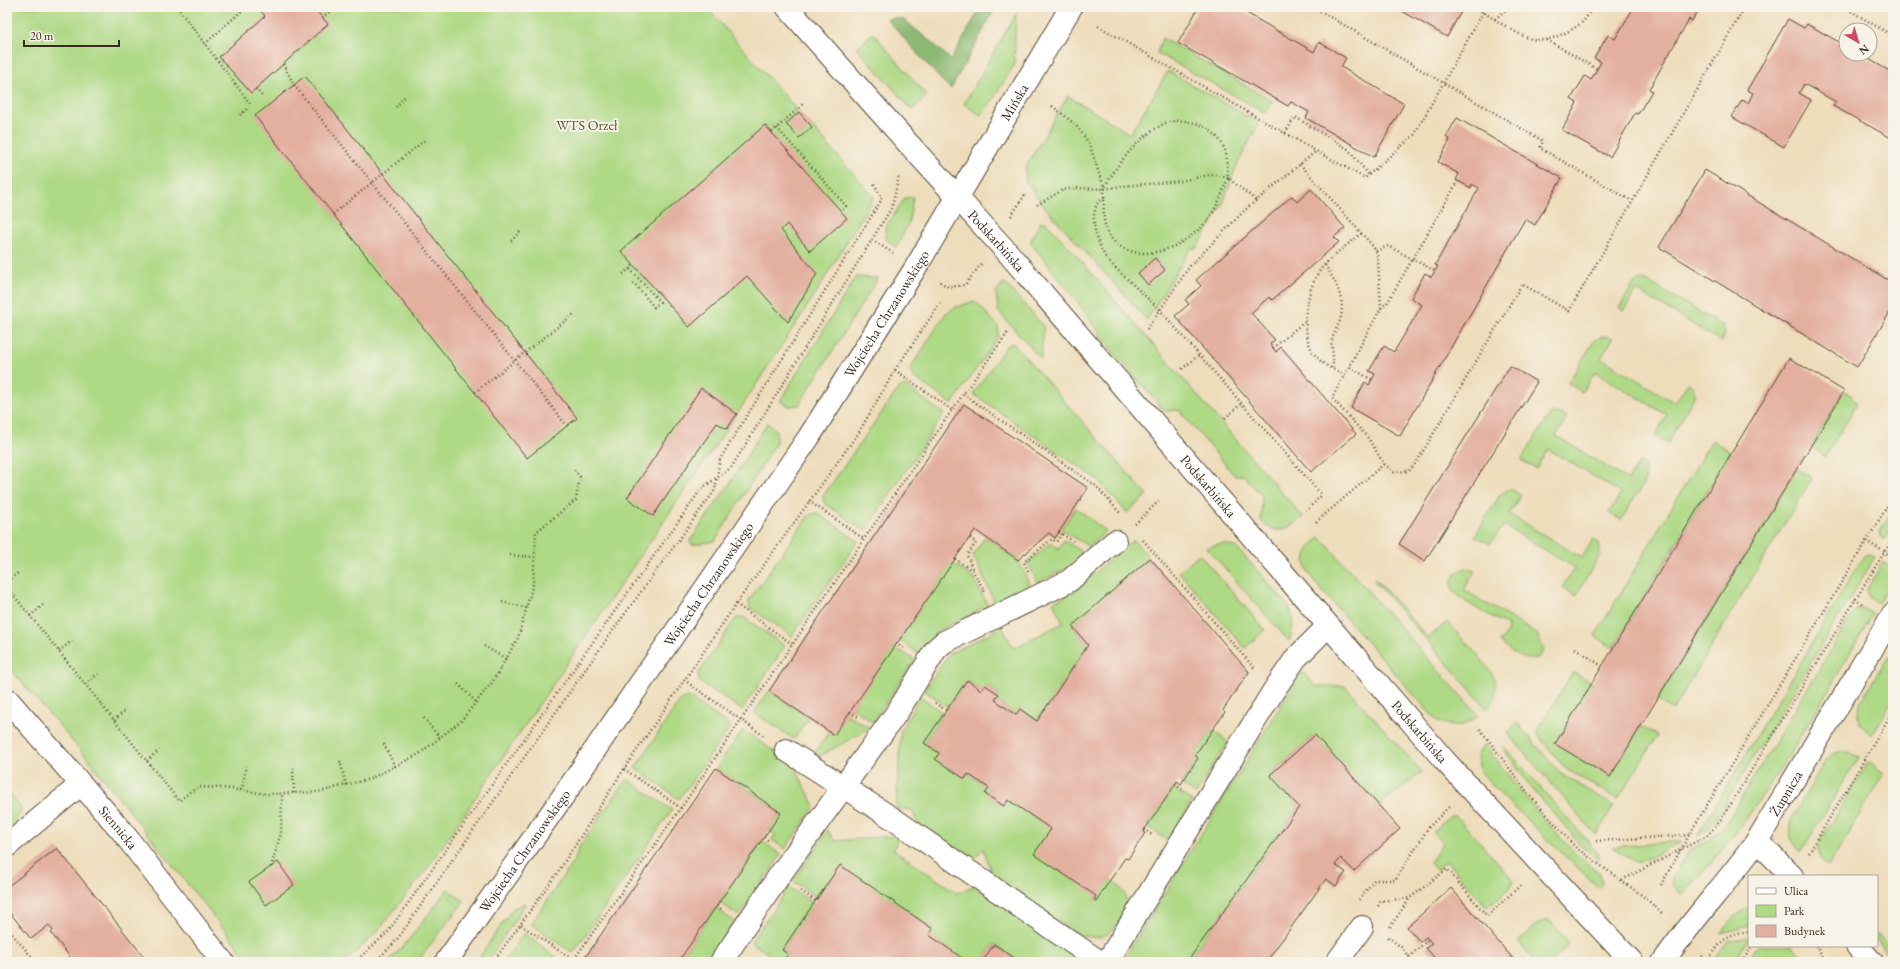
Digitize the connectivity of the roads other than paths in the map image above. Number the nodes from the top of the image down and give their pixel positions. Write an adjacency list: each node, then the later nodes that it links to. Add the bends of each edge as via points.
1 (787, 7): 3 (street, Podskarbińska)
2 (1071, 7): 3 (street, Mińska)
3 (958, 198): 6 (street, Podskarbińska, via 1008,252); 18 (street, Wojciecha Chrzanowskiego, via 809,437 566,792)
4 (1115, 541): 10 (street, via 1069,581 944,642 936,649 898,711)
5 (1892, 619): 11 (street, Żupnicza)
6 (1328, 626): 16 (street, via 1296,658 1274,690); 21 (street, Podskarbińska, via 1445,761)
7 (7, 699): 9 (street, Siennicka)
8 (786, 750): 10 (street)
9 (80, 785): 12 (street); 17 (street, Siennicka, via 121,830)
10 (844, 787): 16 (street); 19 (street, via 779,876)
11 (1757, 841): 13 (street); 22 (street, Żupnicza, via 1732,876 1682,934)
12 (7, 846)
13 (1791, 875)
14 (1362, 927): 20 (street)
15 (1858, 947): 23 (street)
16 (1101, 961)
17 (223, 962)
18 (446, 962)
19 (721, 962)
20 (1337, 962)
21 (1632, 962)
22 (1663, 962)
23 (1872, 962)

